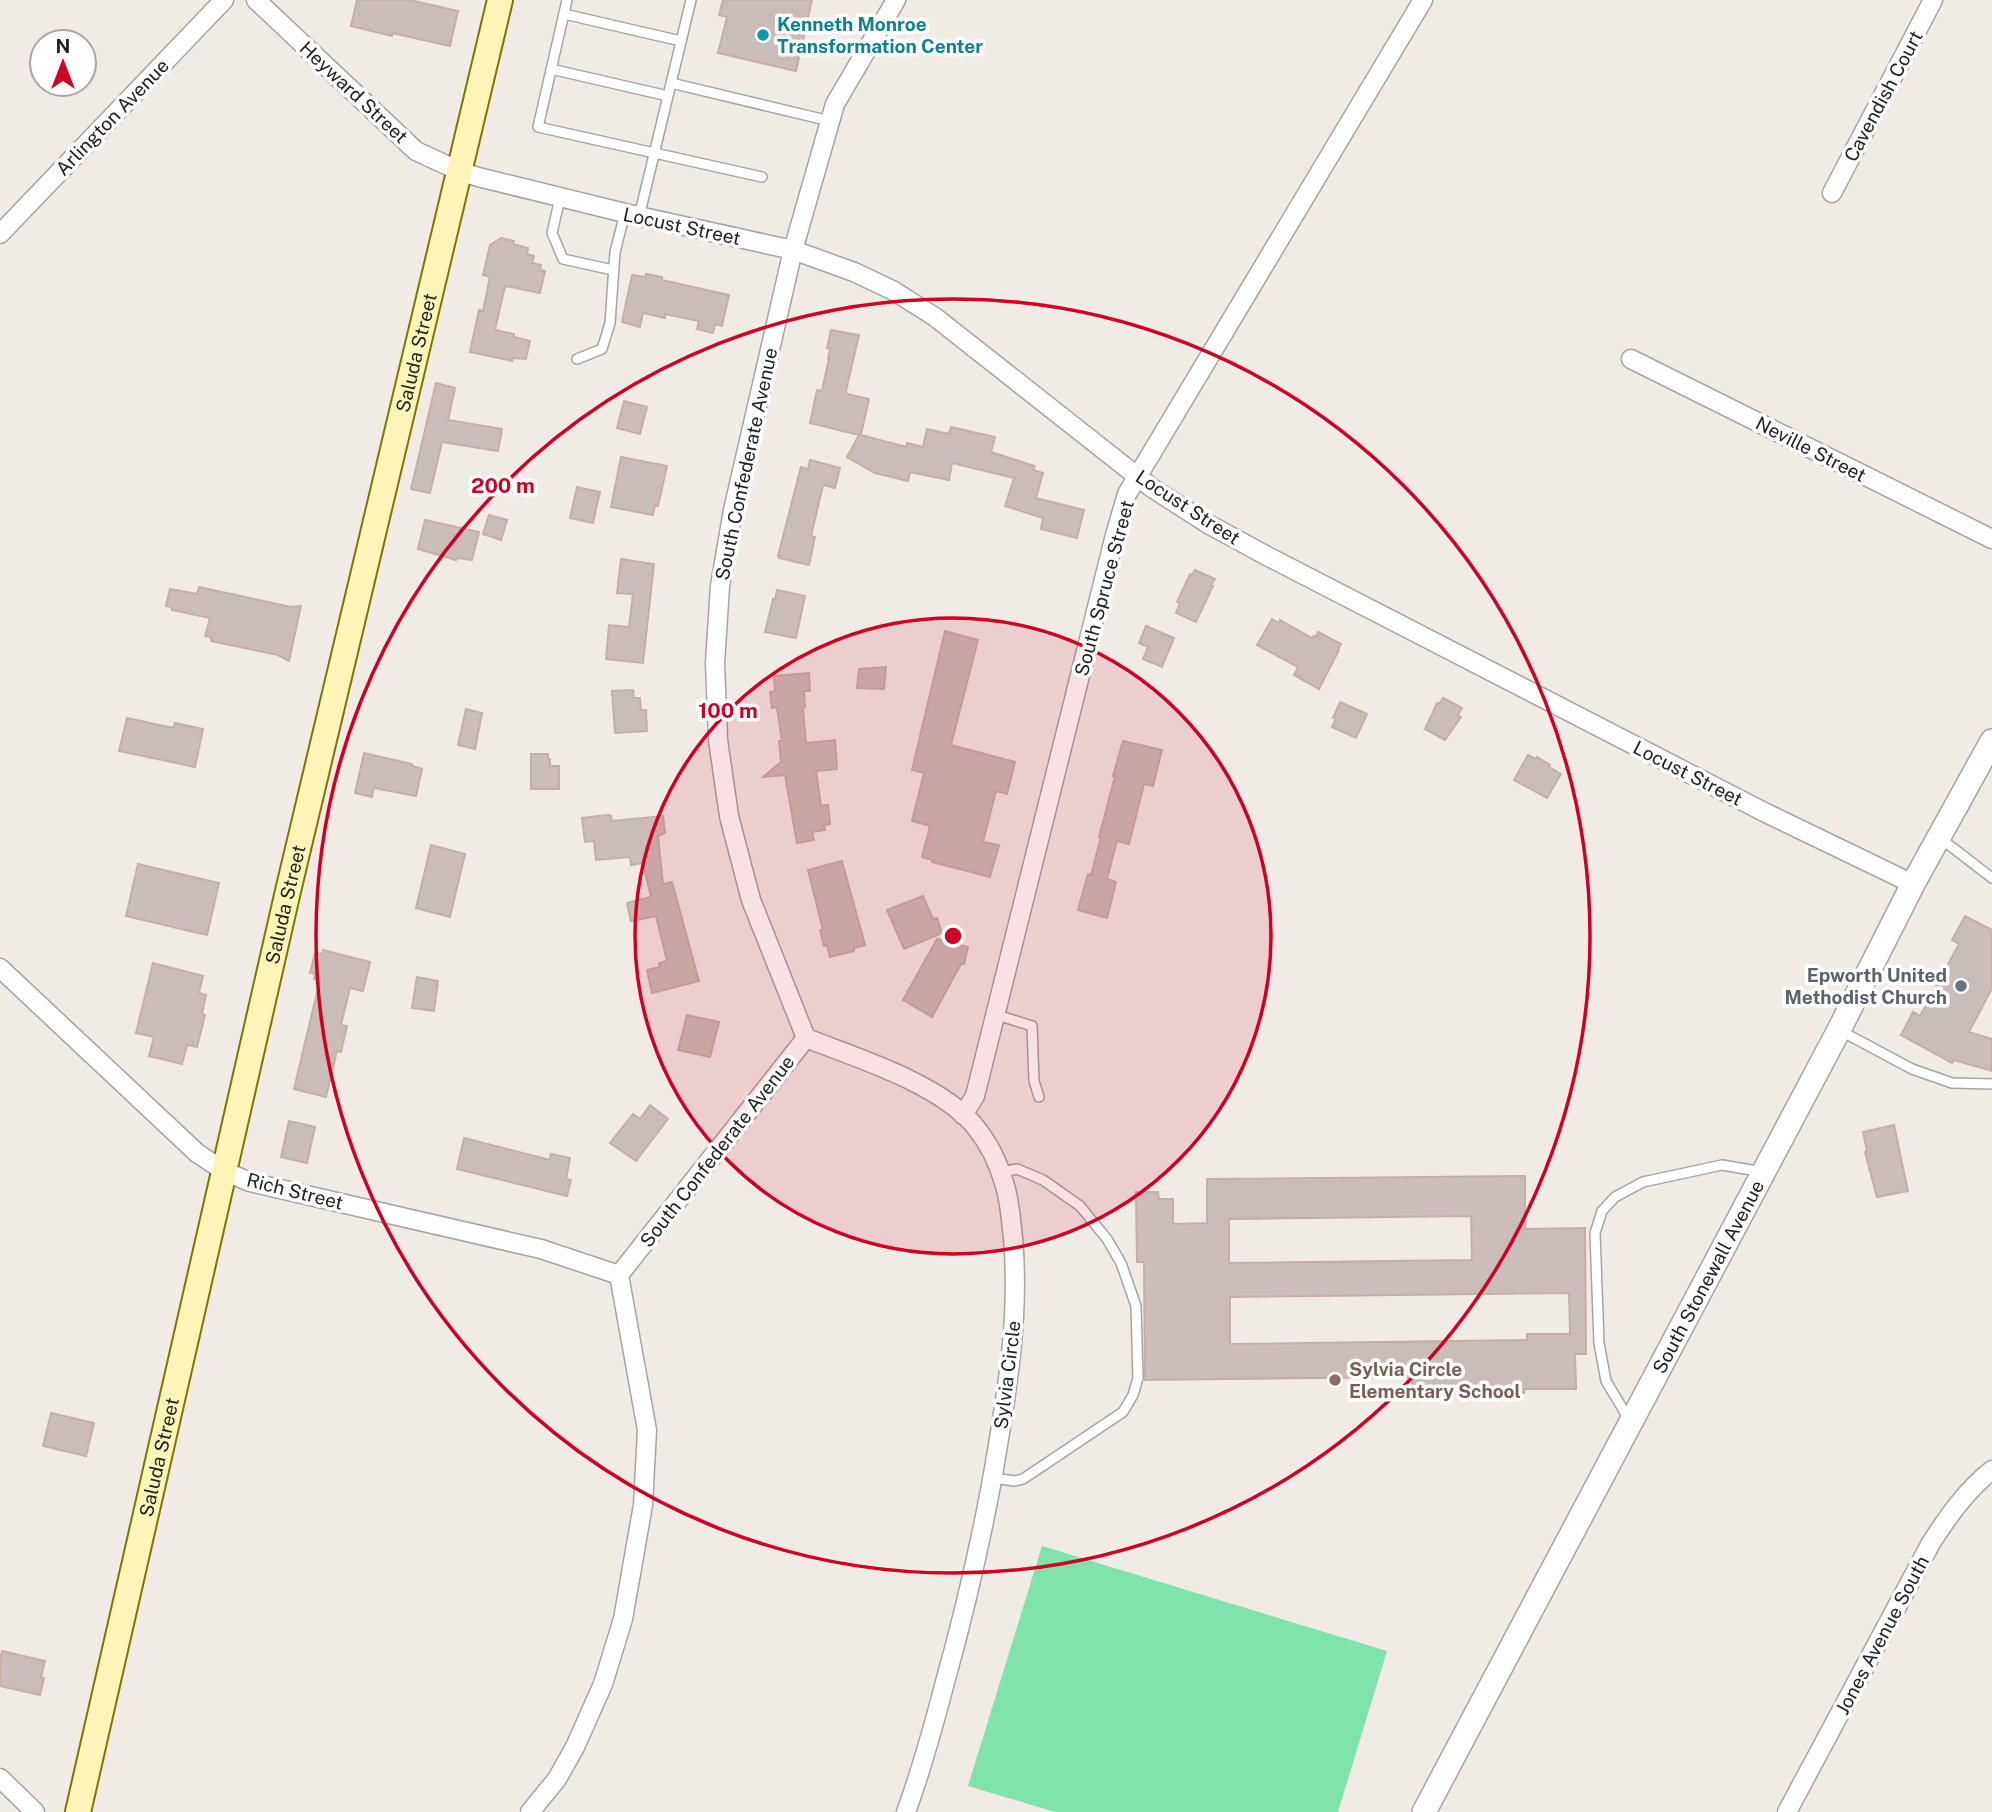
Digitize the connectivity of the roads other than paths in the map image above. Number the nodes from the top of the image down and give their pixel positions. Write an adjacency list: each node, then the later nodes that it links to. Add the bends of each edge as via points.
1 (224, 0): 21 (street, Arlington Avenue)
2 (256, 0): 16 (street, Heyward Street, via 416,151)
3 (500, 0): 16 (main road, Saluda Street)
4 (567, 0): 9 (lane)
5 (691, 0): 10 (lane)
6 (896, 0): 14 (street, South Confederate Avenue, via 835,104)
7 (1423, 0): 26 (street, South Spruce Street)
8 (1933, 0): 18 (street, Cavendish Court)
9 (564, 14): 10 (lane); 11 (lane)
10 (681, 41): 12 (lane)
11 (551, 69): 13 (lane); 15 (lane, via 538,127)
12 (671, 83): 13 (lane); 14 (lane)
13 (668, 96): 15 (lane)
14 (830, 121): 22 (street, South Confederate Avenue)
15 (654, 154): 17 (lane); 20 (lane)
16 (459, 172): 19 (street, Locust Street); 39 (main road, Saluda Street)
17 (762, 177)
18 (1832, 193)
19 (560, 198): 20 (street, Locust Street); 23 (lane, via 552,233 563,259)
20 (632, 215): 22 (street, Locust Street); 23 (lane, via 614,252)
21 (0, 234)
22 (793, 250): 26 (street, Locust Street, via 854,272 936,317); 35 (street, South Confederate Avenue, via 733,510 720,586 715,663 718,740 729,817 751,900)
23 (613, 270): 24 (lane, via 610,323 602,349)
24 (577, 359)
25 (1631, 359): 27 (street, Neville Street)
26 (1138, 476): 31 (street, Locust Street, via 1267,556 1751,806); 33 (street, South Spruce Street, via 1127,494 1115,535)
27 (1992, 539)
28 (1992, 741): 29 (street, South Stonewall Avenue)
29 (1938, 837): 30 (lane); 31 (street, South Stonewall Avenue)
30 (1992, 878)
31 (1913, 884): 34 (street, South Stonewall Avenue)
32 (0, 968): 39 (street, Rich Street, via 197,1153)
33 (997, 1015): 37 (lane, via 1032,1026 1034,1082); 38 (street, South Spruce Street, via 975,1096)
34 (1839, 1030): 36 (lane, via 1922,1073 1952,1083); 41 (street, South Stonewall Avenue)
35 (806, 1038): 38 (street, Sylvia Circle, via 891,1071 946,1100); 42 (street, South Confederate Avenue)
36 (1992, 1084)
37 (1039, 1097)
38 (963, 1115): 40 (street, Sylvia Circle)
39 (224, 1171): 42 (street, Rich Street, via 250,1182 541,1248); 48 (main road, Saluda Street)
40 (1001, 1171): 45 (street, Sylvia Circle, via 1015,1255 1015,1323); 45 (lane, via 1017,1169 1043,1180 1080,1206 1107,1239 1136,1306 1138,1378 1124,1412 1023,1479)
41 (1764, 1172): 43 (street, South Stonewall Avenue); 43 (lane, via 1722,1165 1643,1182 1615,1197 1602,1211 1595,1233 1599,1343 1606,1381)
42 (619, 1275): 49 (street, via 647,1430 643,1505 623,1619 603,1684 557,1779)
43 (1631, 1423): 51 (street, South Stonewall Avenue)
44 (1992, 1470): 52 (street, Jones Avenue South, via 1954,1508 1931,1544)
45 (992, 1478): 50 (street, Sylvia Circle, via 960,1628)
46 (0, 1778): 47 (street)
47 (35, 1812)
48 (78, 1812)
49 (530, 1812)
50 (906, 1812)
51 (1424, 1812)
52 (1787, 1812)

